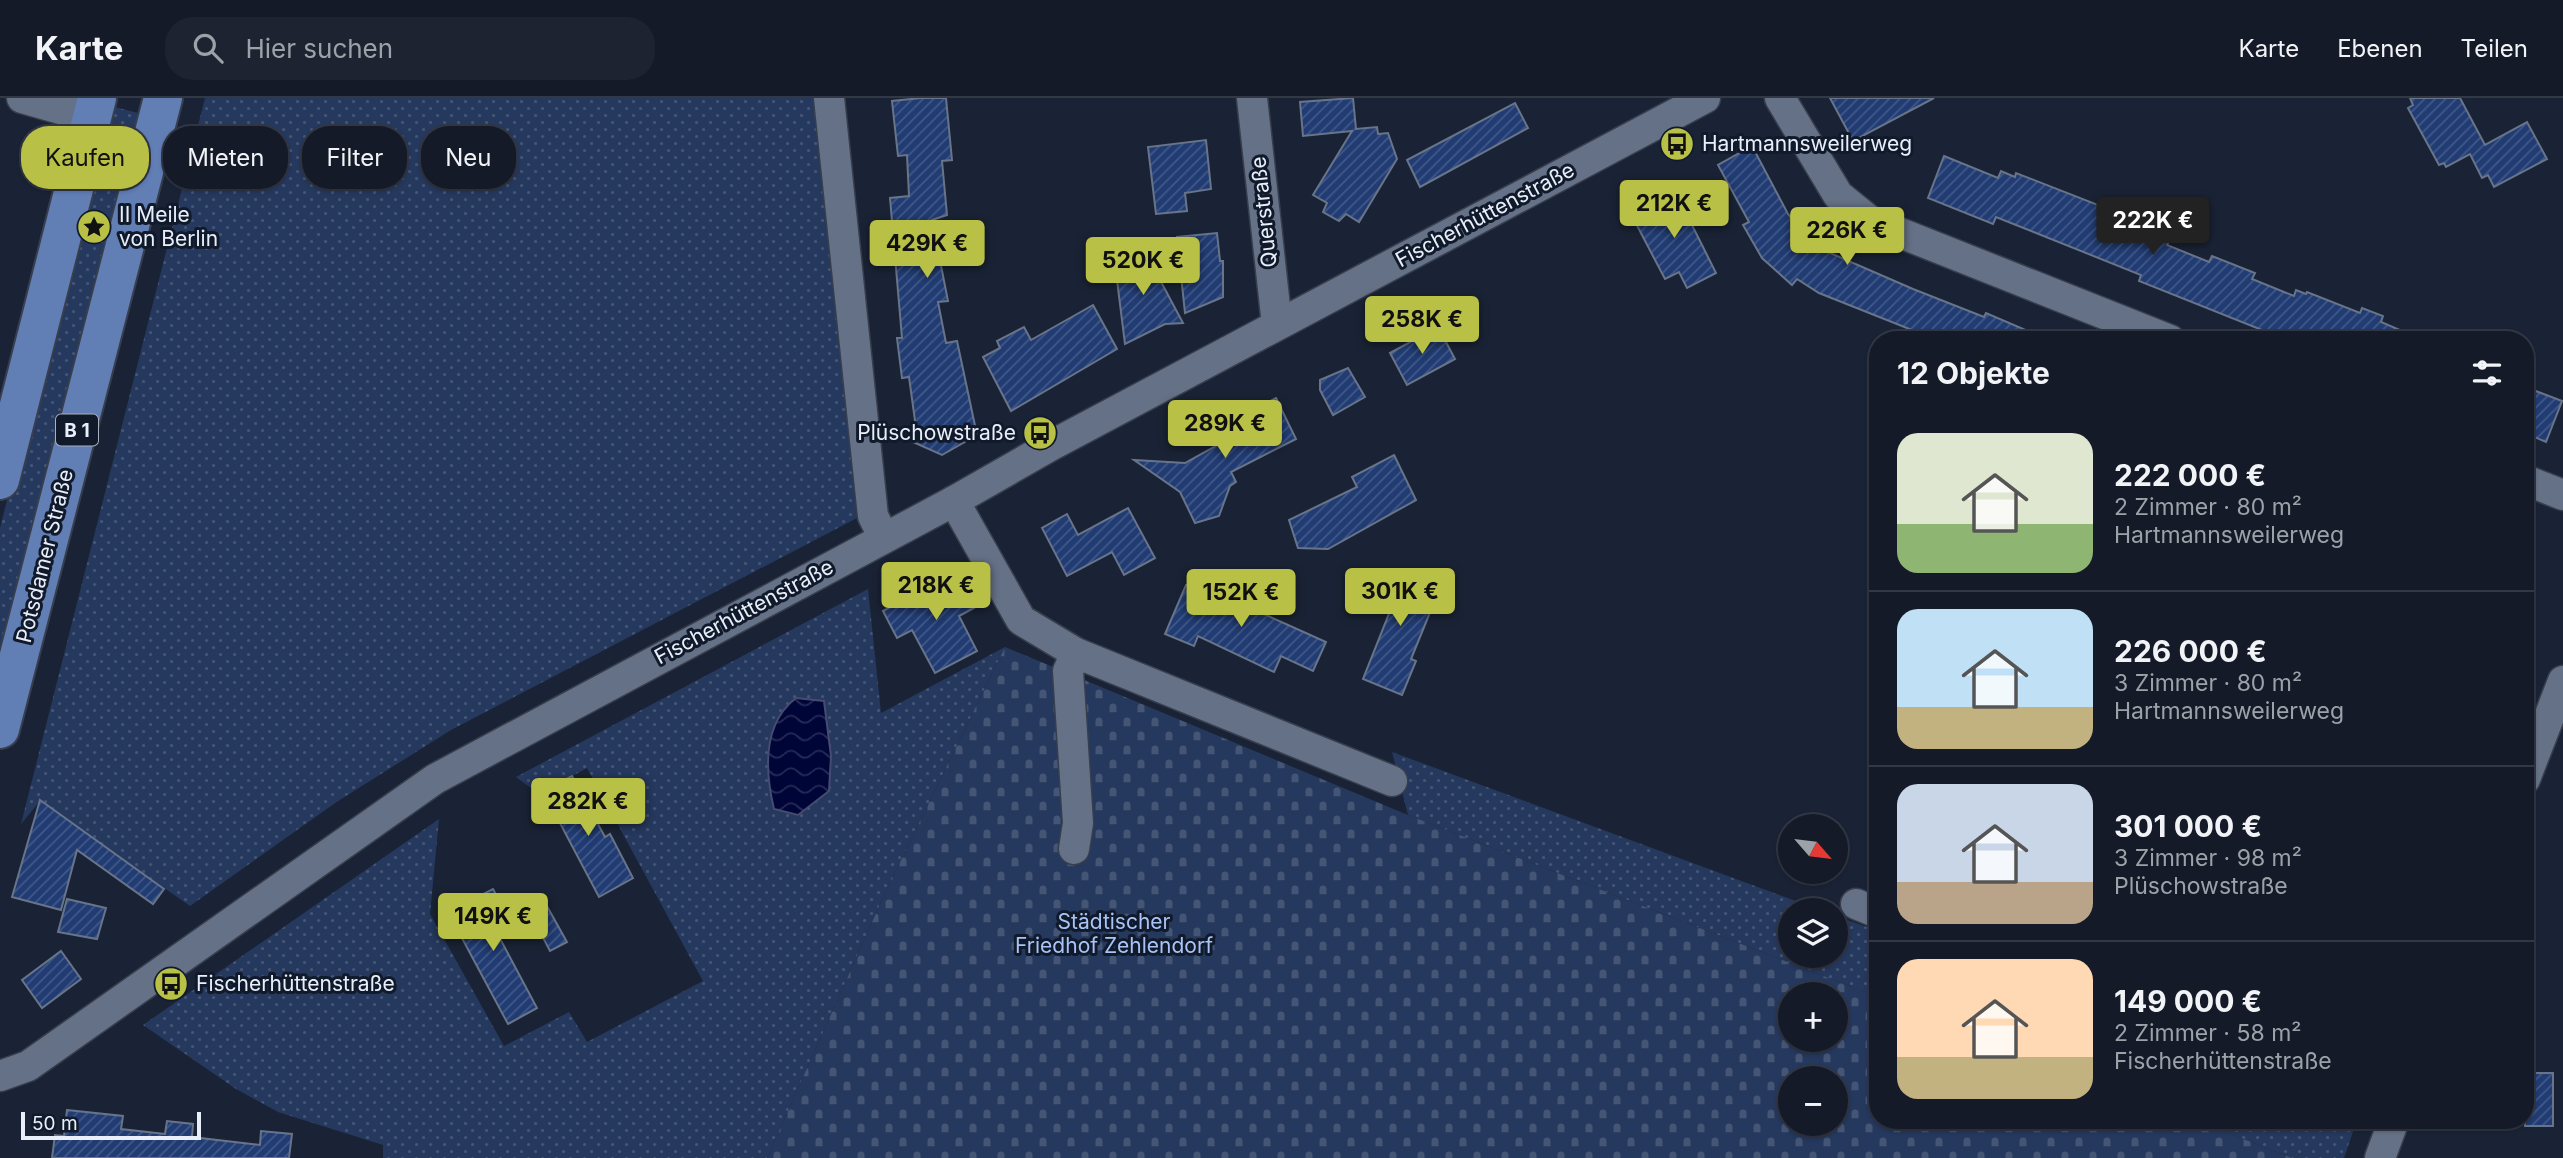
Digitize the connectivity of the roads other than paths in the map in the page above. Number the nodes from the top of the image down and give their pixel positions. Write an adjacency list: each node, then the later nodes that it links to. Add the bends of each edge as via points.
1 (22, 98): 7 (street)
2 (163, 98): 17 (main road, Potsdamer Straße / B 1)
3 (829, 98): 14 (street, via 873,516)
4 (1252, 98): 8 (street, Querstraße)
5 (1705, 98): 8 (street, Fischerhüttenstraße)
6 (1780, 98): 9 (street, via 1838,195 1870,221)
7 (95, 108): 10 (main road)
8 (1277, 326): 13 (street, Fischerhüttenstraße)
9 (2147, 331)
10 (0, 480)
11 (2534, 484): 12 (street)
12 (2563, 495)
13 (954, 501): 14 (street, Fischerhüttenstraße); 15 (street, via 1021,620)
14 (884, 538): 21 (street, Fischerhüttenstraße, via 435,779 39,1058)
15 (1076, 653): 19 (street); 20 (street, via 1068,671 1078,823)
16 (2563, 681): 18 (street)
17 (0, 729)
18 (2534, 756)
19 (1392, 781)
20 (1074, 849)
21 (0, 1076)
22 (2391, 1129): 23 (street)
23 (2380, 1158)

